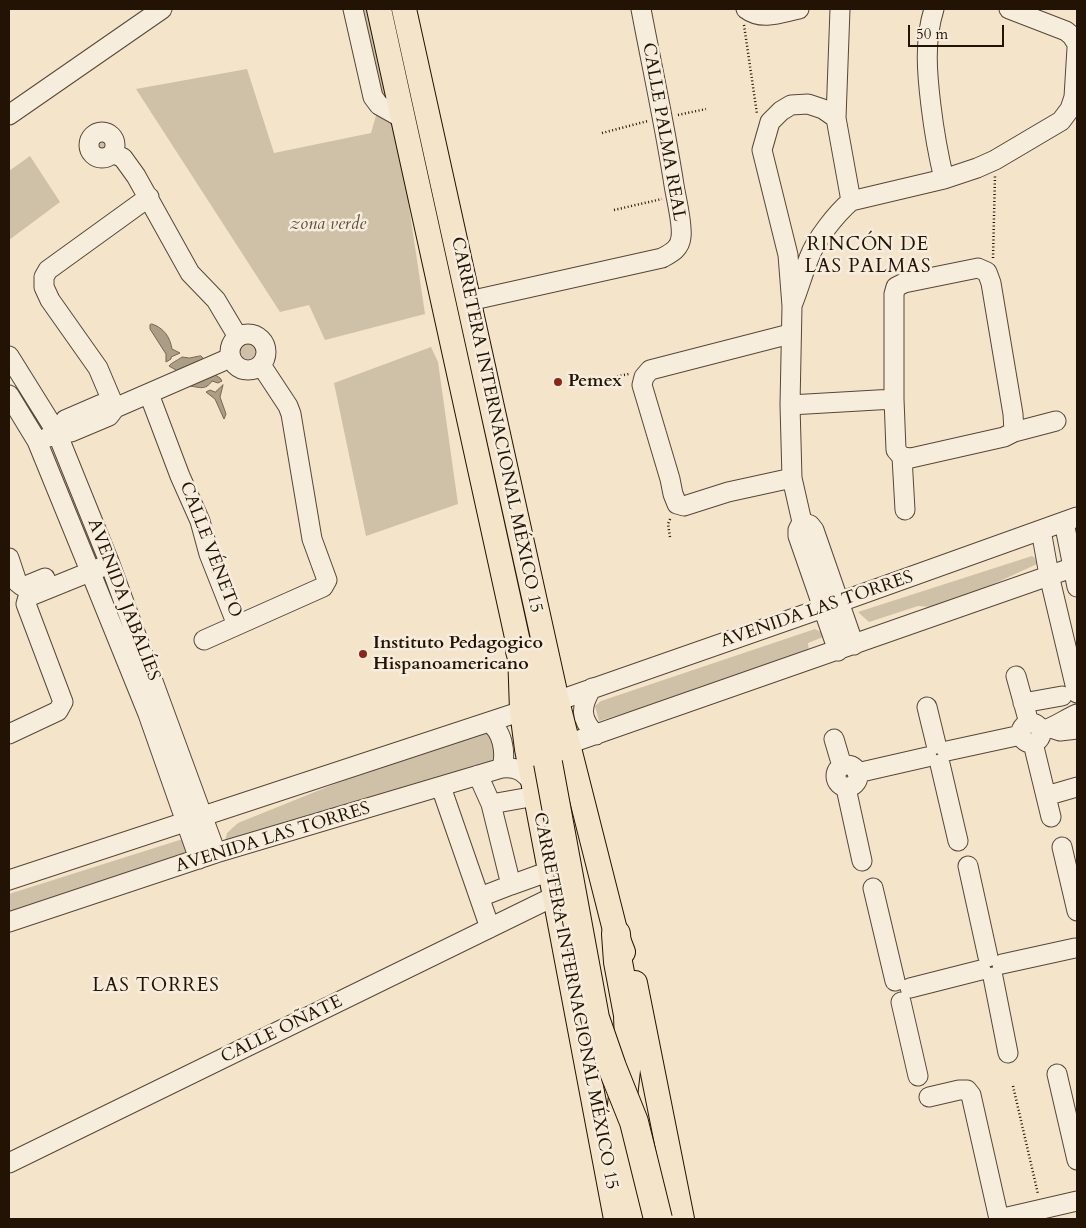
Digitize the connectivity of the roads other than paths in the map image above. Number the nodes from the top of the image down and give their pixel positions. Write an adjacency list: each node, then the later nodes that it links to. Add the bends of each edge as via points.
1 (353, 9): 13 (street, via 373,97 379,105)
2 (379, 9): 13 (main road, CARRETERA INTERNACIONAL MÉXICO 15)
3 (404, 9): 21 (main road, CARRETERA INTERNACIONAL MÉXICO 15)
4 (641, 9): 21 (street, CALLE PALMA REAL, via 676,195 682,236 679,246 662,258)
5 (799, 9): 10 (street, via 763,16)
6 (840, 9): 14 (street)
7 (934, 9): 16 (street, via 926,61 937,152)
8 (1009, 9): 11 (street, via 1066,31)
9 (157, 10): 12 (street)
10 (744, 13)
11 (1077, 46): 16 (street, via 1074,97 1061,121 995,160)
12 (12, 107)
13 (402, 118): 53 (main road, CARRETERA INTERNACIONAL MÉXICO 15)
14 (836, 118): 18 (street); 19 (street, via 808,104 791,105 770,122 762,150)
15 (113, 153): 17 (street, via 124,158)
16 (944, 179): 18 (street)
17 (149, 197): 24 (street, via 190,273 216,300); 32 (street, via 48,270 44,277 44,287 50,300 98,368)
18 (851, 201): 20 (street, via 842,208)
19 (788, 254): 20 (street, via 797,261); 22 (street)
20 (809, 257): 22 (street)
21 (469, 301): 57 (main road, CARRETERA INTERNACIONAL MÉXICO 15)
22 (792, 306): 23 (street)
23 (790, 334): 31 (street); 38 (street, via 650,370 642,385 677,504 684,506 728,492)
24 (238, 337): 26 (street); 27 (street, via 255,336 264,343 266,354)
25 (9, 356): 34 (street, AVENIDA JABALÍES)
26 (224, 361): 27 (street, via 244,370); 29 (street)
27 (261, 365): 50 (street, CALLE VÉNETO, via 291,414 312,539 327,580 323,587)
28 (9, 394): 36 (street, AVENIDA JABALÍES)
29 (149, 394): 32 (street); 50 (street, CALLE VÉNETO, via 200,521)
30 (894, 399): 31 (street); 35 (street, via 896,287 978,268 988,272 991,283); 37 (street, via 896,450)
31 (790, 405): 38 (street)
32 (115, 408): 34 (street, via 109,416 71,432)
33 (1056, 421): 35 (street)
34 (59, 432): 36 (street); 43 (street, AVENIDA JABALÍES)
35 (1014, 432): 37 (street, via 912,458)
36 (37, 441): 44 (street, AVENIDA JABALÍES)
37 (902, 457): 39 (street)
38 (792, 478): 49 (street, via 802,522 814,530)
39 (906, 510)
40 (1070, 519): 41 (street, AVENIDA LAS TORRES); 45 (street)
41 (1041, 530): 46 (street); 49 (street, AVENIDA LAS TORRES)
42 (9, 558): 48 (street)
43 (108, 559): 44 (street); 79 (street, AVENIDA JABALÍES)
44 (88, 566): 48 (street, via 28,597); 79 (street, AVENIDA JABALÍES)
45 (1075, 567): 46 (street); 47 (street)
46 (1049, 574): 52 (street); 56 (street)
47 (1077, 587)
48 (24, 593): 65 (street, via 64,702 58,711)
49 (832, 605): 52 (street); 55 (street, AVENIDA LAS TORRES)
50 (237, 626): 51 (street)
51 (204, 640)
52 (846, 648): 66 (street)
53 (520, 651): 60 (main road, CARRETERA INTERNACIONAL MÉXICO 15); 71 (highway, via 537,707)
54 (1016, 676): 58 (street)
55 (592, 688): 57 (street, AVENIDA LAS TORRES); 66 (street, via 584,701 584,712 587,725)
56 (1070, 695): 58 (street)
57 (557, 701): 68 (main road, CARRETERA INTERNACIONAL MÉXICO 15)
58 (1023, 703): 64 (street)
59 (927, 706): 69 (street)
60 (522, 711): 62 (street); 71 (main road, CARRETERA INTERNACIONAL MÉXICO 15)
61 (1077, 714): 64 (street)
62 (488, 722): 70 (street, via 504,748); 79 (street)
63 (1077, 729): 64 (street)
64 (1035, 732): 69 (street); 76 (street)
65 (9, 734)
66 (596, 735): 68 (street)
67 (834, 739): 73 (street)
68 (568, 744): 96 (main road, CARRETERA INTERNACIONAL MÉXICO 15)
69 (937, 754): 73 (street); 80 (street)
70 (502, 768): 71 (street, via 510,766); 72 (street, AVENIDA LAS TORRES)
71 (536, 773): 77 (street); 86 (main road, CARRETERA INTERNACIONAL MÉXICO 15); 108 (highway, bridge, via 595,1018 634,1122)
72 (478, 775): 74 (street, AVENIDA LAS TORRES); 77 (street)
73 (849, 776): 84 (street)
74 (442, 787): 82 (street, AVENIDA LAS TORRES); 92 (street)
75 (1077, 787): 76 (street)
76 (1046, 796): 78 (street)
77 (492, 804): 89 (street)
78 (1051, 817)
79 (194, 819): 82 (street, AVENIDA JABALÍES); 83 (street, AVENIDA JABALÍES); 88 (street)
80 (958, 841)
81 (1062, 847): 87 (street)
82 (216, 853): 83 (street, AVENIDA LAS TORRES)
83 (199, 859): 94 (street, AVENIDA LAS TORRES)
84 (862, 861)
85 (968, 866): 98 (street)
86 (550, 871): 89 (street); 91 (main road, CARRETERA INTERNACIONAL MÉXICO 15)
87 (1073, 874): 93 (street)
88 (9, 880)
89 (512, 885): 92 (street)
90 (873, 888): 99 (street)
91 (555, 896): 95 (street, CALLE OÑATE); 107 (main road, CARRETERA INTERNACIONAL MÉXICO 15)
92 (480, 897): 95 (street)
93 (1077, 911)
94 (9, 922)
95 (490, 928): 105 (street, CALLE OÑATE)
96 (616, 934): 107 (highway, via 628,1015 629,1044 619,1131); 109 (main road, CARRETERA INTERNACIONAL MÉXICO 15, via 636,988)
97 (1076, 946): 98 (street)
98 (991, 967): 99 (street); 100 (street)
99 (902, 990): 102 (street)
100 (1008, 1053)
101 (1057, 1074): 104 (street)
102 (918, 1076)
103 (929, 1097): 110 (street, via 959,1090 967,1090 971,1096)
104 (1077, 1160)
105 (9, 1163)
106 (1077, 1201): 110 (street)
107 (627, 1215)
108 (658, 1219)
109 (682, 1219)
110 (999, 1219)

